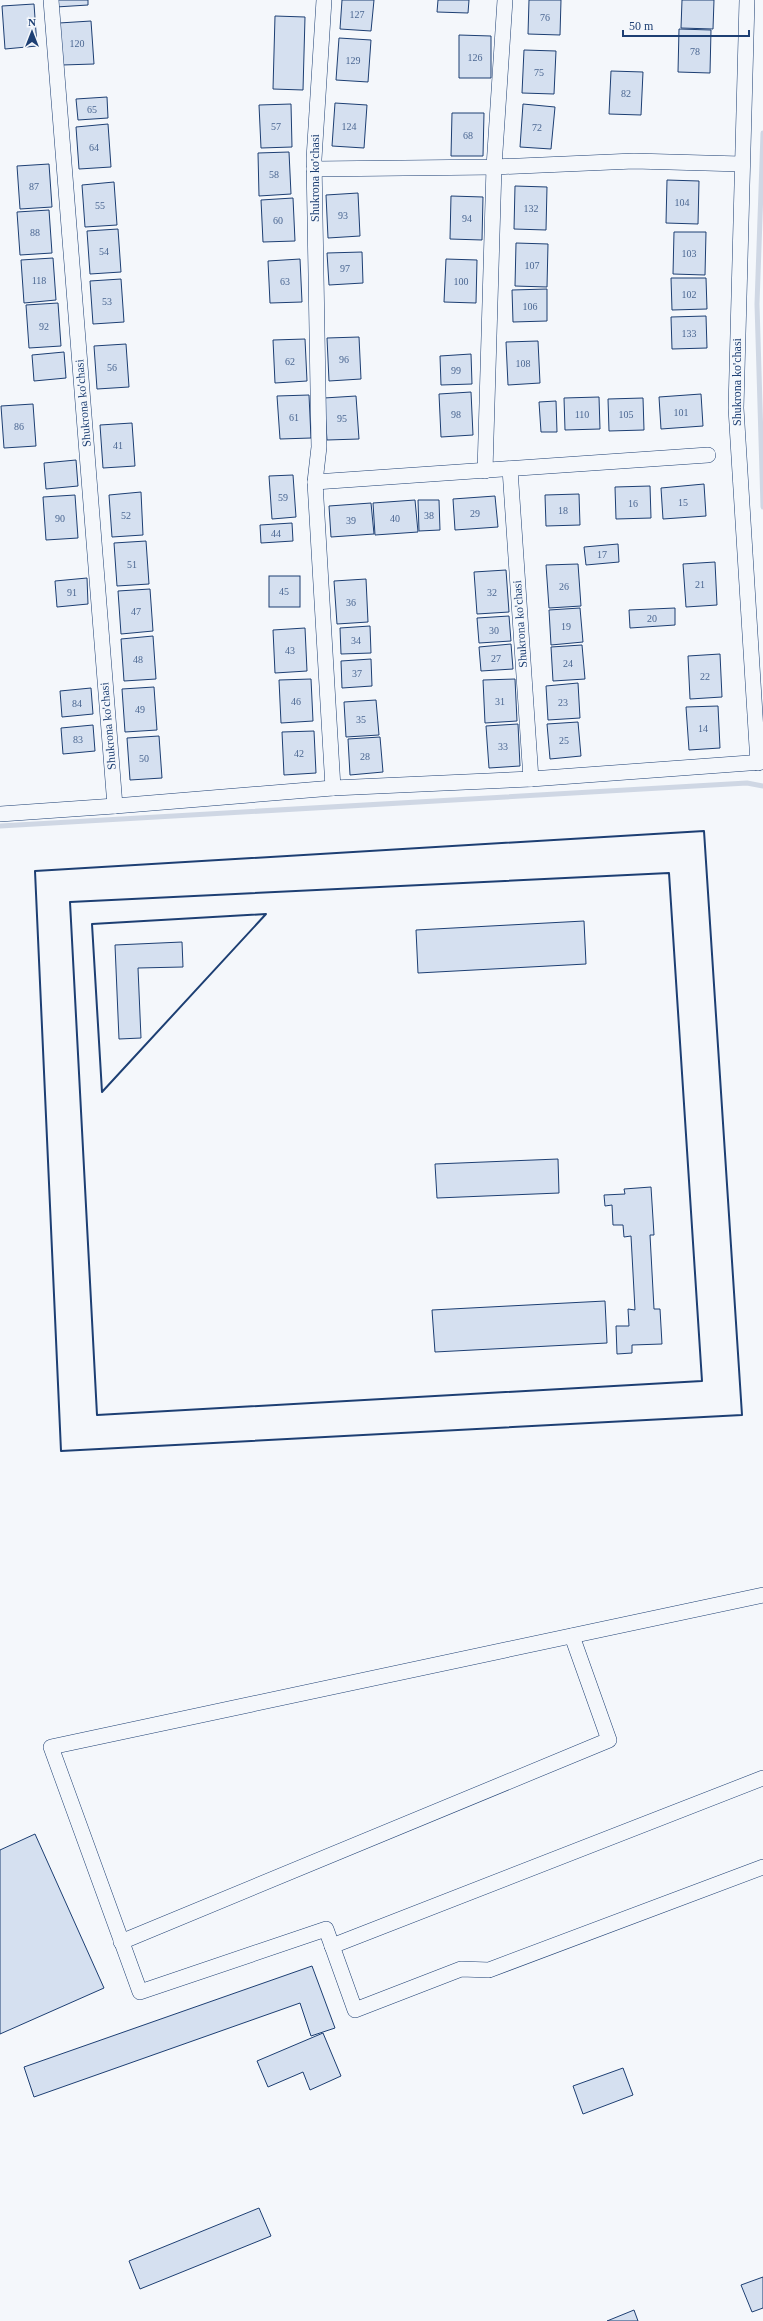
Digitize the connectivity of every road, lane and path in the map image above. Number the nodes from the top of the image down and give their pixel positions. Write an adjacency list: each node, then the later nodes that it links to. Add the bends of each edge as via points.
1 (51, 0): 15 (street, Shukrona ko'chasi)
2 (324, 0): 7 (street, Shukrona ko'chasi)
3 (506, 0): 6 (street)
4 (746, 0): 5 (street, Shukrona ko'chasi)
5 (741, 164): 6 (street, via 634,160); 12 (street, Shukrona ko'chasi, via 736,408)
6 (494, 167): 7 (street); 10 (street)
7 (314, 169): 11 (street, Shukrona ko'chasi, via 319,447)
8 (708, 455): 9 (street)
9 (510, 469): 10 (street); 13 (street, Shukrona ko'chasi)
10 (484, 471): 11 (street)
11 (315, 482): 14 (street, Shukrona ko'chasi)
12 (760, 763): 13 (street)
13 (531, 779): 14 (street)
14 (333, 788): 15 (street)
15 (115, 806): 16 (street)
16 (0, 814)
17 (763, 1595): 18 (street)
18 (572, 1636): 21 (street, via 609,1740); 21 (street, via 51,1747)
19 (763, 1778): 22 (street)
20 (763, 1867): 22 (street, via 489,1970 461,1969 355,2010)
21 (121, 1942): 22 (street, via 140,1992 326,1929)
22 (332, 1946)

